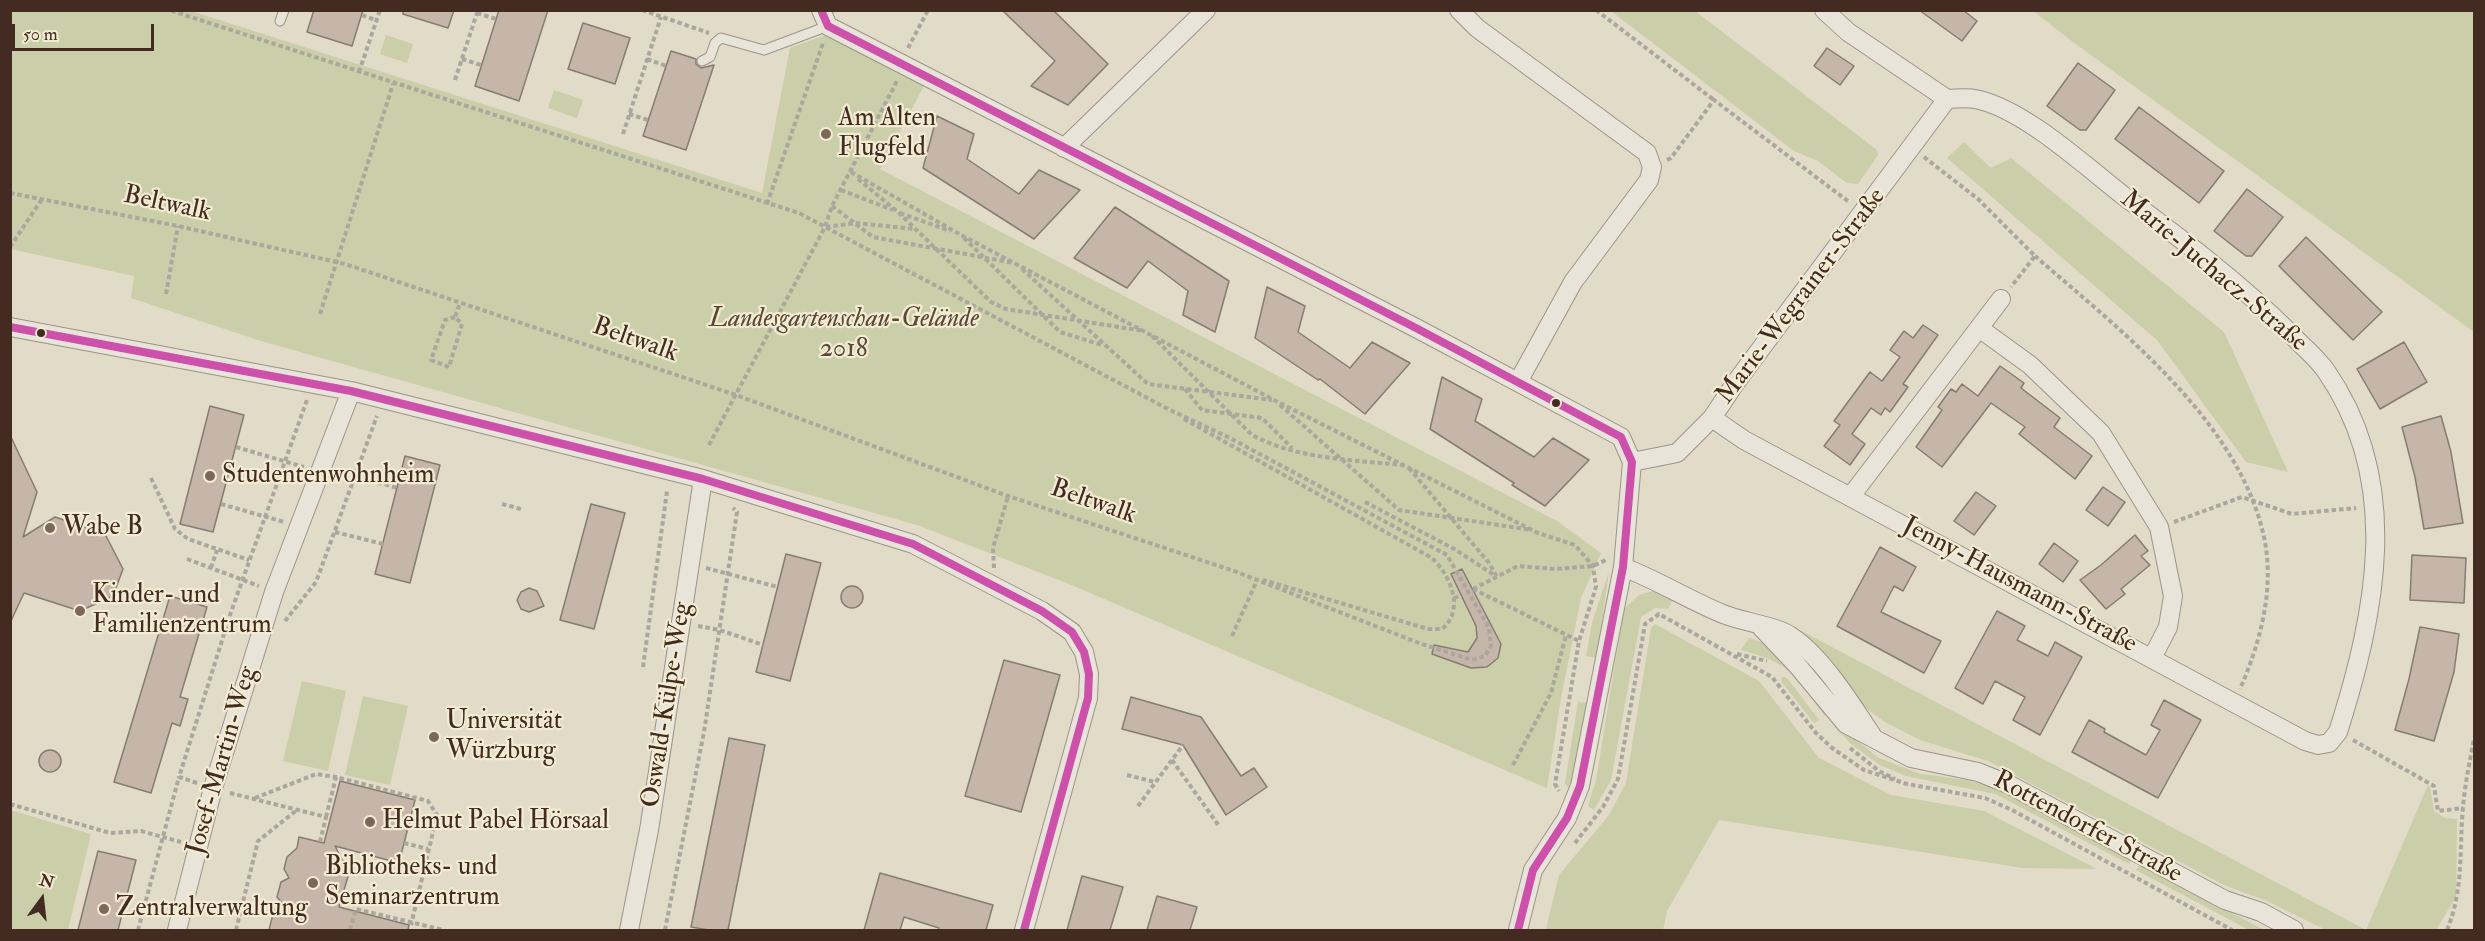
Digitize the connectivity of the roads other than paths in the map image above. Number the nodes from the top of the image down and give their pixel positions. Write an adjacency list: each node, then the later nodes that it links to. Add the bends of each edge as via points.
1 (284, 10): 6 (lane)
2 (1206, 10): 9 (street)
3 (1459, 10): 13 (street, via 1476,28 1647,153 1652,167 1649,180 1573,282)
4 (1824, 10): 8 (street, via 1848,32)
5 (825, 18): 7 (lane, via 764,51 721,38 710,57); 9 (street, via 903,64)
6 (280, 21)
7 (702, 61)
8 (1947, 99): 15 (street, Marie-Wegrainer-Straße); 21 (street, Marie-Juchacz-Straße, via 1973,98 1999,106 2034,127 2204,256 2276,319 2325,369 2352,413 2366,452 2374,506 2375,555 2363,645)
9 (1064, 148): 13 (street)
10 (2001, 299): 12 (street)
11 (10, 327): 14 (street)
12 (1979, 328): 18 (street); 20 (street, via 2030,365 2101,433 2159,527 2173,596 2168,627)
13 (1518, 382): 16 (street, via 1621,437)
14 (351, 391): 17 (street); 22 (street, Josef-Martin-Weg, via 274,592 219,795 197,846)
15 (1712, 418): 16 (street, Marie-Wegrainer-Straße, via 1677,453); 18 (street, Jenny-Hausmann-Straße, via 1744,440)
16 (1632, 462): 19 (street)
17 (703, 479): 23 (street, Oswald-Külpe-Weg, via 649,830); 24 (street, via 915,545 1042,611 1072,632 1084,652 1089,674 1088,698)
18 (1851, 496): 20 (street, Jenny-Hausmann-Straße)
19 (1623, 567): 25 (street, via 1574,805 1533,870); 26 (street, Rottendorfer Straße, via 1722,614 1761,627 1846,724 1875,740 1911,758 1978,772 2008,784 2225,900)
20 (2152, 658): 21 (street, Jenny-Hausmann-Straße, via 2305,741 2318,745)
21 (2333, 737)
22 (177, 930)
23 (629, 930)
24 (1024, 930)
25 (1518, 930)
26 (2294, 930)

